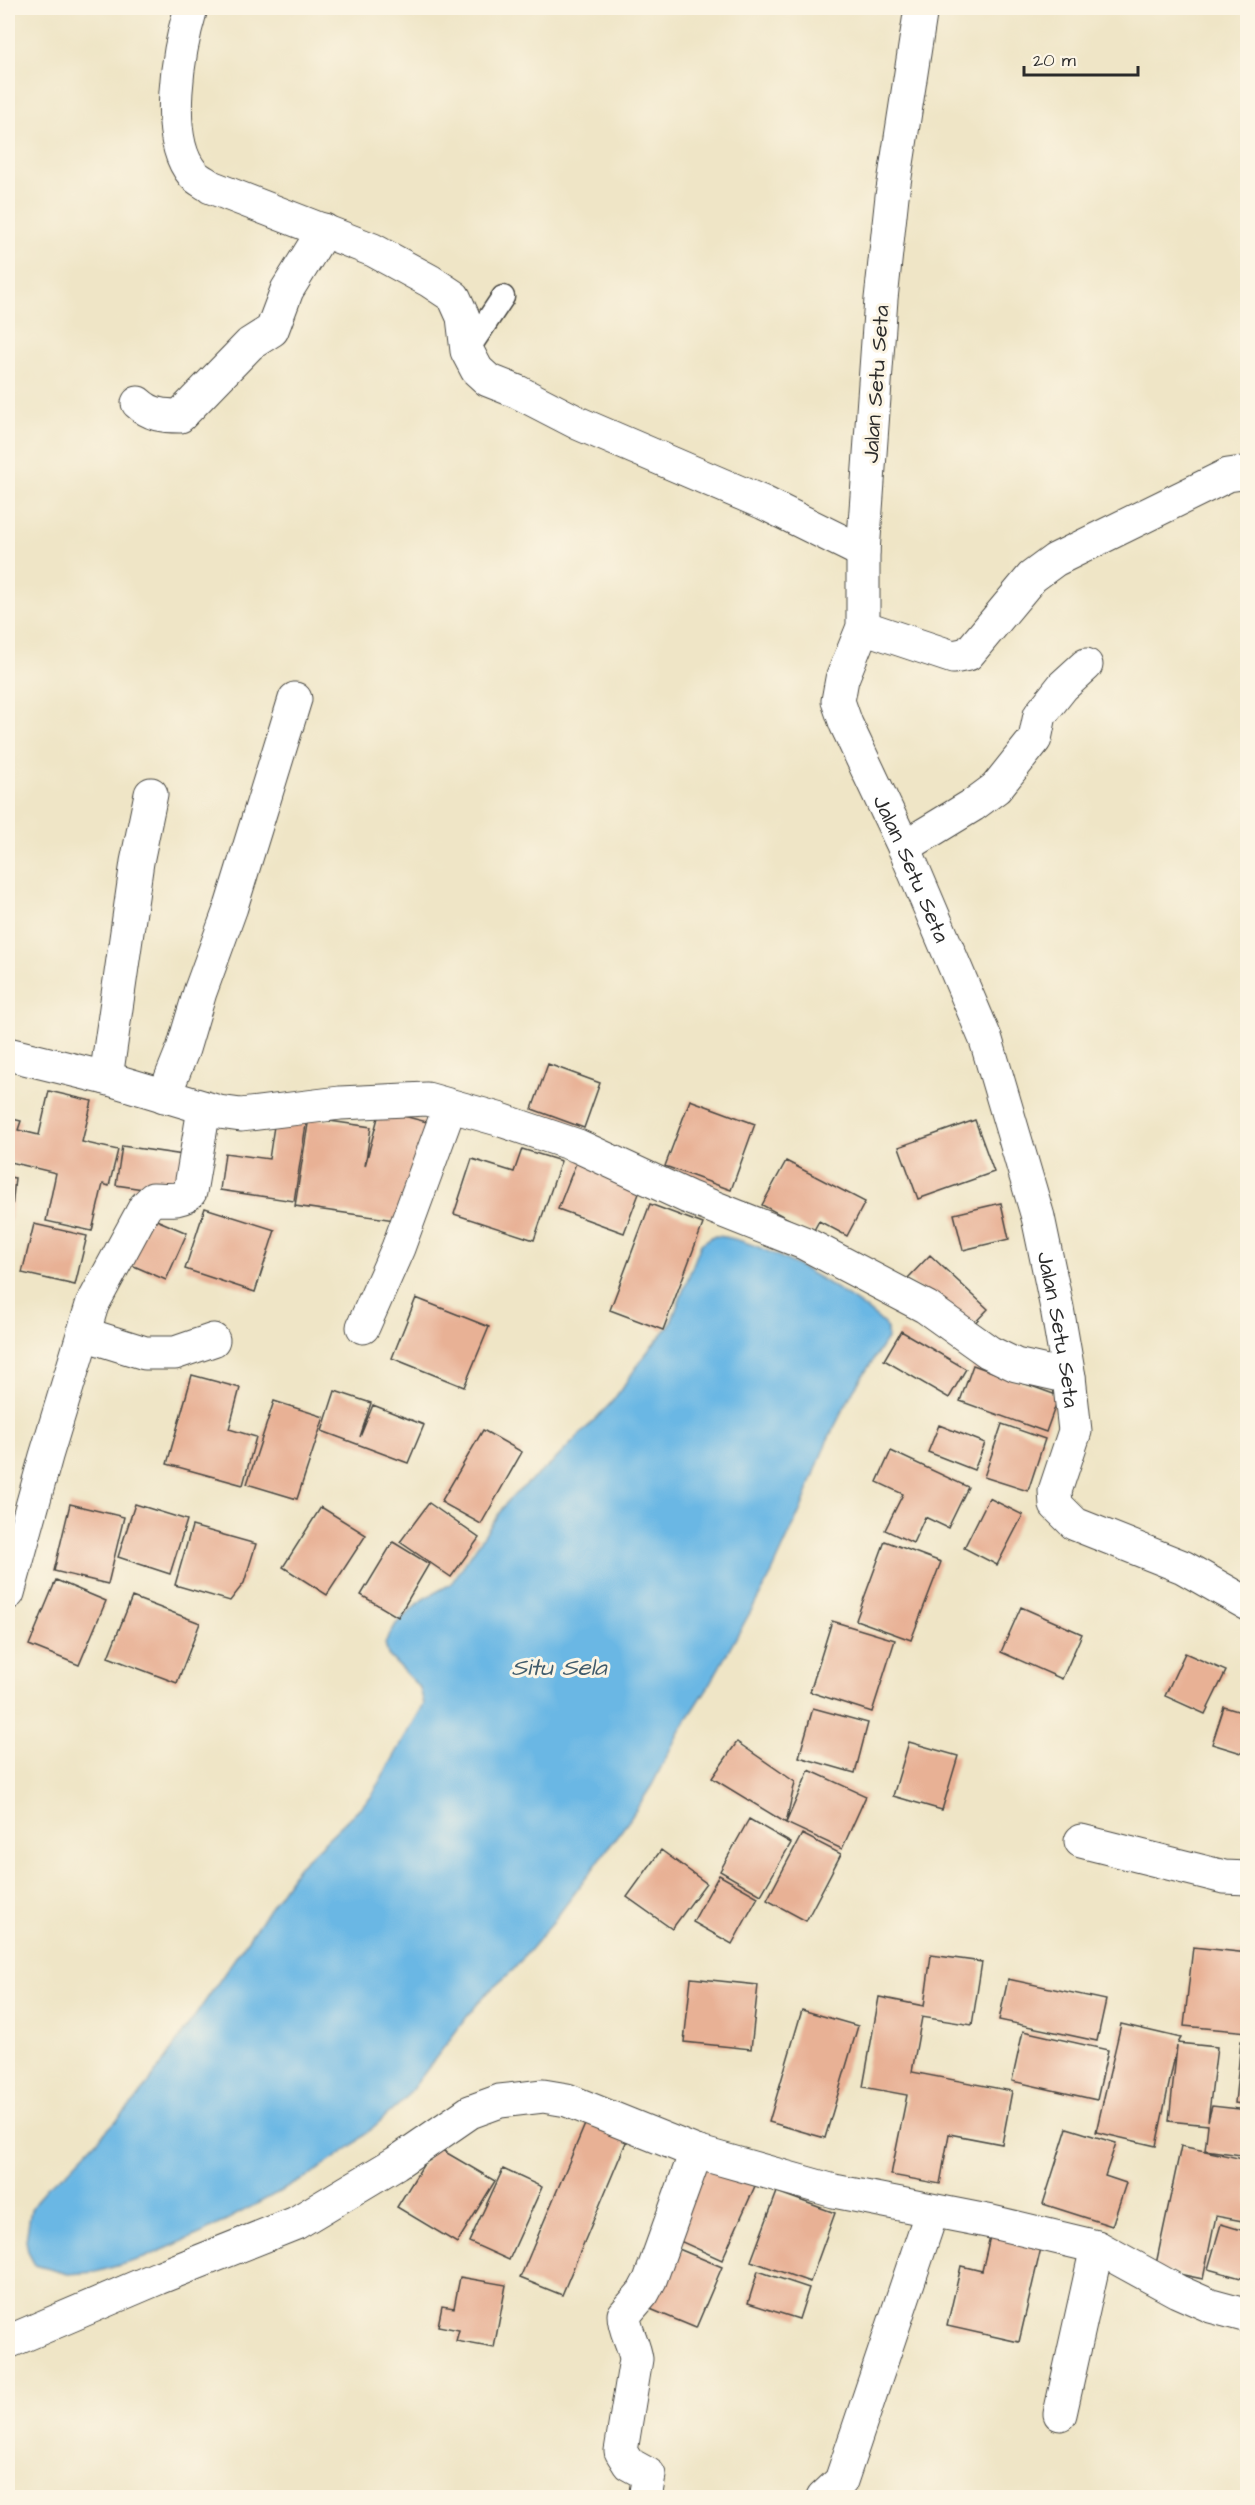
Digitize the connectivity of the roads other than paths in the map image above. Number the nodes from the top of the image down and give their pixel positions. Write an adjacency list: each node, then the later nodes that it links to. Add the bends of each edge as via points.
1 (191, 8): 3 (street, via 183,34 174,101 181,150 192,173 211,187)
2 (921, 8): 8 (street, Jalan Setu Seta, via 892,196 881,299)
3 (324, 230): 5 (street, via 373,250 453,297 463,317); 6 (street, via 291,282 272,330 250,344 180,416 147,412)
4 (503, 297): 5 (lane)
5 (467, 351): 8 (street, via 477,370 488,380 764,503)
6 (138, 403)
7 (1248, 475): 9 (street, via 1228,475 1055,560 1032,577 968,654 953,657)
8 (863, 552): 9 (street, Jalan Setu Seta)
9 (863, 627): 13 (street, Jalan Setu Seta, via 842,679 838,701)
10 (1086, 665): 13 (street, via 1040,715 1035,739 996,788)
11 (295, 699): 16 (street, via 234,897)
12 (151, 794): 15 (street, via 137,862)
13 (904, 847): 22 (street, Jalan Setu Seta, via 986,1040 1038,1217)
14 (8, 1054): 15 (street)
15 (106, 1078): 16 (street)
16 (165, 1096): 18 (street)
17 (450, 1106): 18 (street, via 427,1099 340,1103 241,1115); 19 (street, via 398,1248); 22 (street, via 578,1146 687,1197 814,1248 926,1307 989,1352 1016,1365)
18 (204, 1109): 20 (street, via 190,1191 186,1197 153,1199 145,1207 92,1305)
19 (363, 1328)
20 (84, 1334): 21 (street, via 145,1353 175,1353); 23 (street)
21 (213, 1340)
22 (1069, 1377): 24 (street, Jalan Setu Seta, via 1075,1431 1055,1491 1056,1504 1075,1524 1183,1567)
23 (8, 1593)
24 (1248, 1604)
25 (1081, 1841): 26 (street, via 1224,1877)
26 (1248, 1878)
27 (696, 2152): 28 (street, via 834,2191); 31 (street, via 567,2100 543,2096 500,2102 470,2112 396,2163 296,2223); 33 (street, via 650,2280 624,2315 636,2359 621,2451 629,2464 649,2475)
28 (932, 2211): 29 (street); 34 (street, via 841,2481)
29 (1097, 2247): 30 (street, via 1210,2306); 32 (street)
30 (1248, 2316)
31 (8, 2342)
32 (1060, 2414)
33 (645, 2498)
34 (823, 2498)

